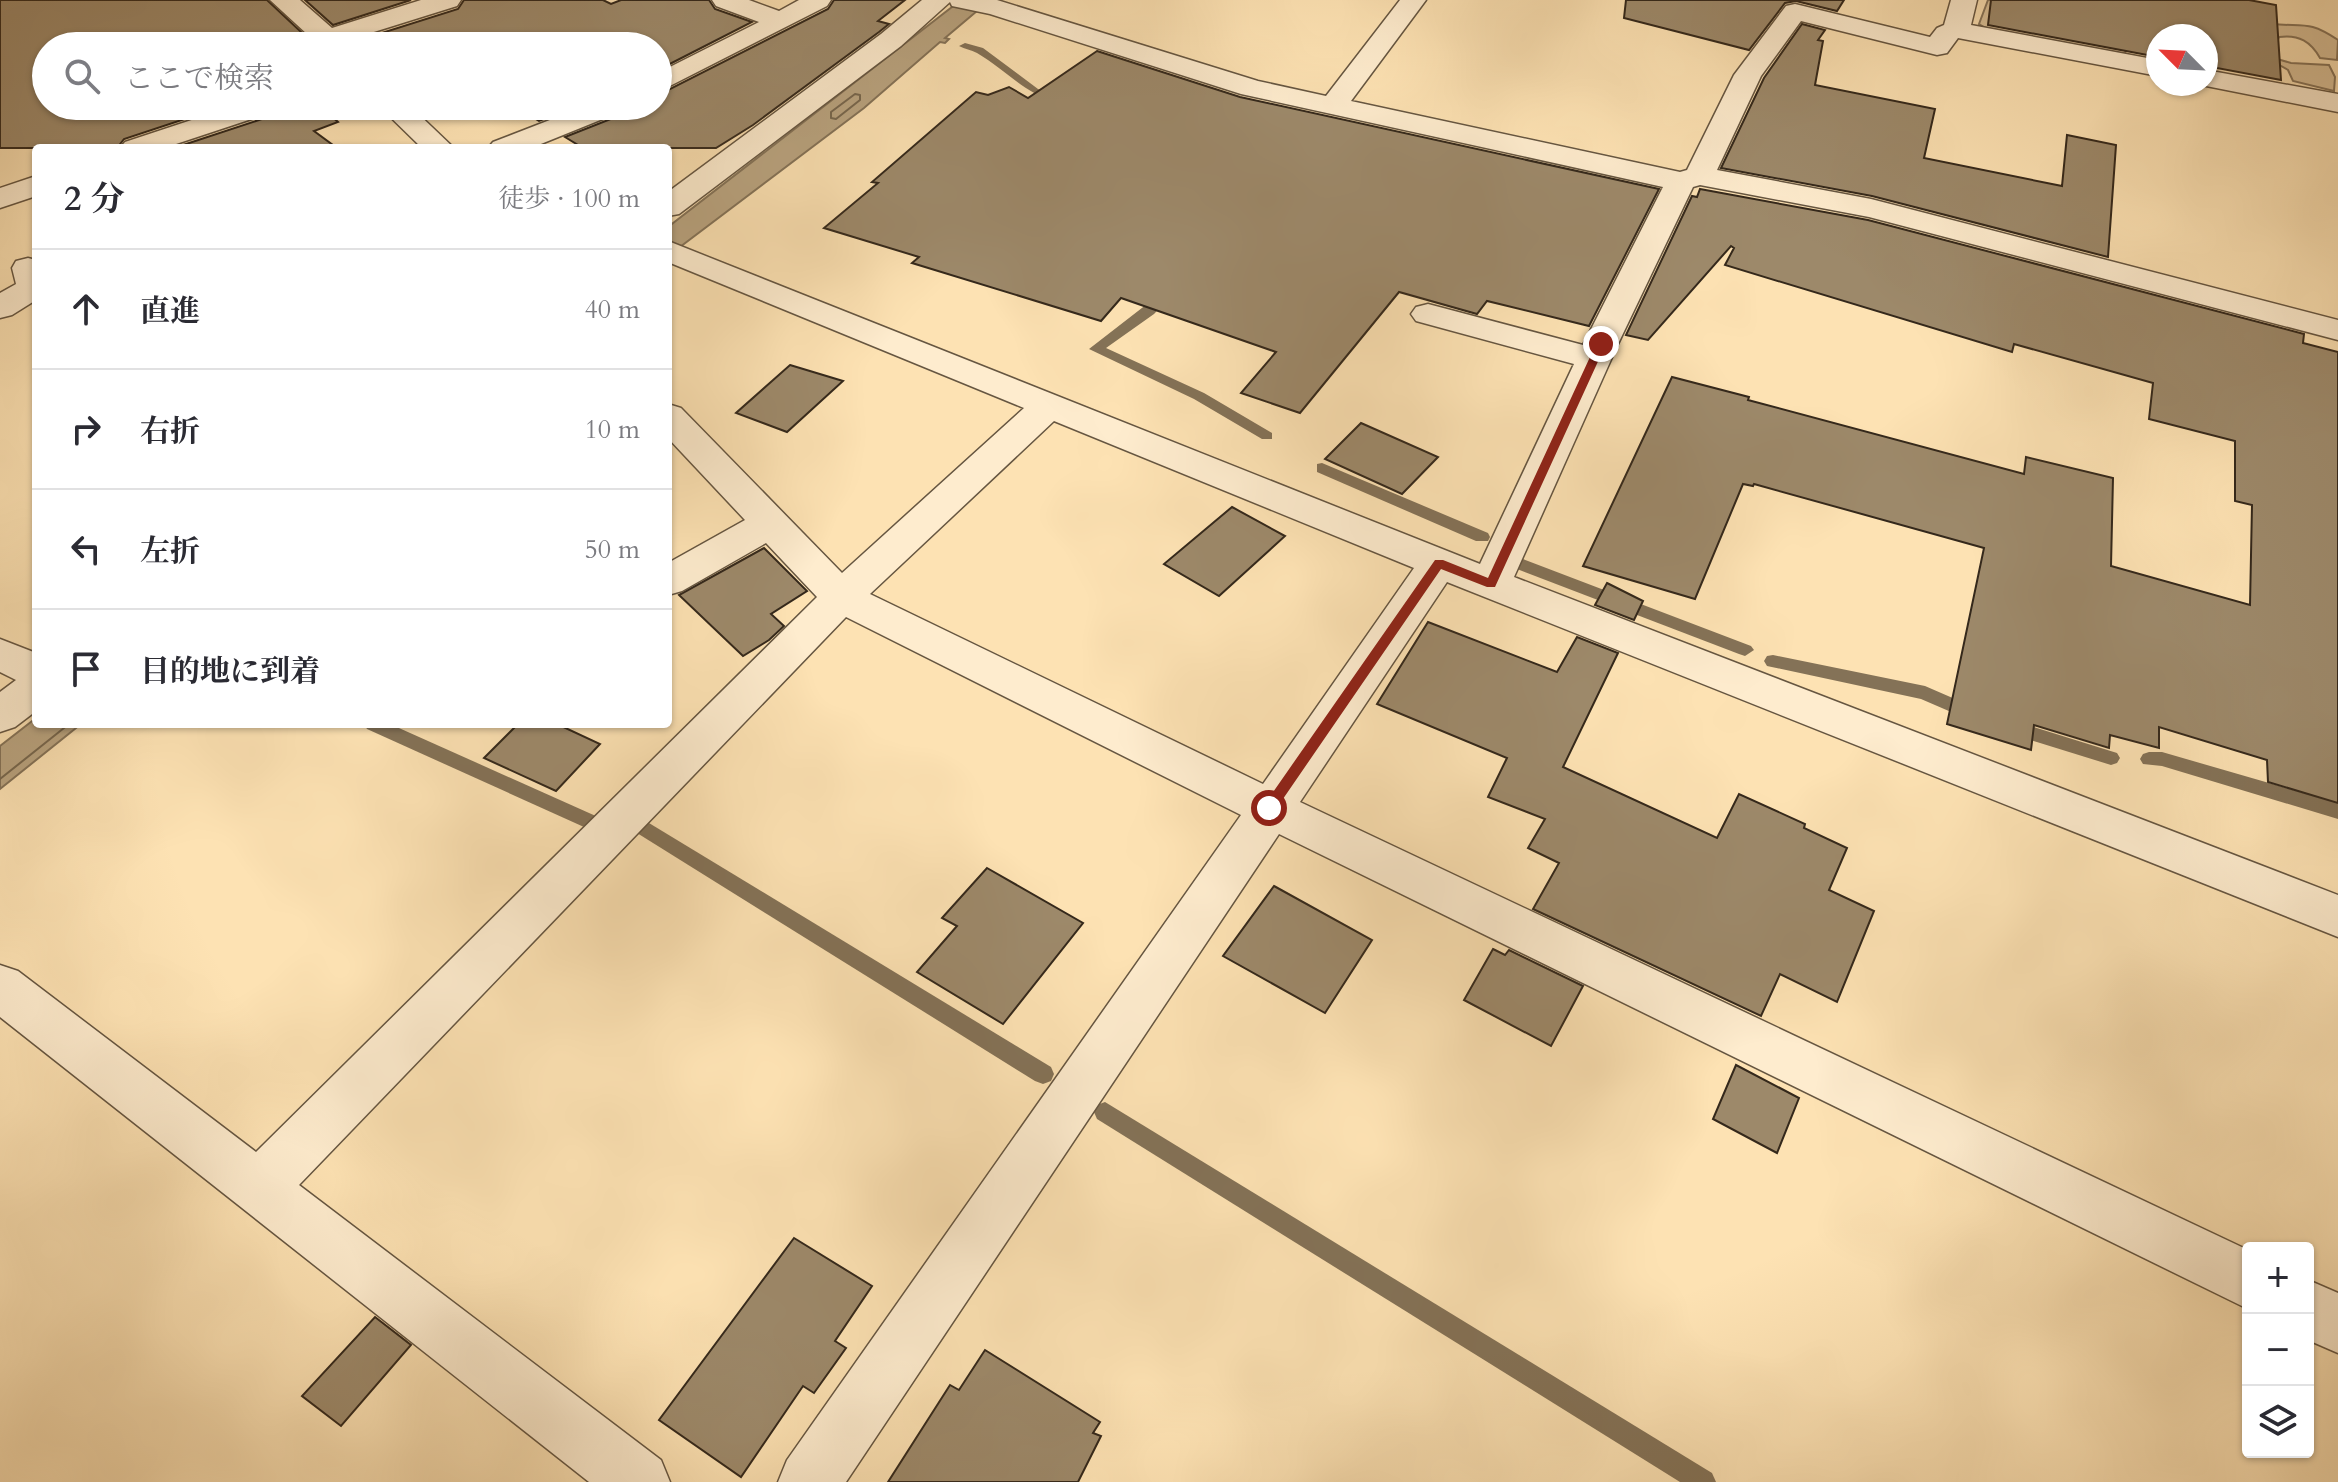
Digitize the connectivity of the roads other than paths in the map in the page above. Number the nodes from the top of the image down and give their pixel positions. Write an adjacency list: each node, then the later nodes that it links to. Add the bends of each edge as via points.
1 (283, 0): 11 (street)
2 (448, 0): 12 (street)
3 (725, 0): 9 (street)
4 (818, 0): 9 (street)
5 (938, 0): 27 (street)
6 (961, 0): 17 (street, via 1251,88)
7 (1413, 0): 17 (street)
8 (1964, 0): 10 (street)
9 (781, 21): 14 (street)
10 (1956, 30): 13 (street); 24 (street, via 1937,47 1795,12 1748,75)
11 (320, 32)
12 (360, 32)
13 (2146, 66)
14 (672, 77)
15 (2218, 80): 16 (street)
16 (2338, 103)
17 (1333, 106): 24 (street)
18 (195, 120): 21 (street)
19 (408, 120): 22 (street)
20 (579, 120): 23 (street)
21 (144, 144)
22 (435, 144)
23 (514, 144)
24 (1690, 178): 34 (street, via 1871,208); 35 (street)
25 (32, 187): 26 (street)
26 (0, 199)
27 (672, 204)
28 (679, 264): 36 (street)
29 (28, 268): 30 (street)
30 (32, 283)
31 (32, 288): 32 (street)
32 (0, 308)
33 (1428, 314): 35 (street)
34 (2338, 330)
35 (1595, 359): 41 (street)
36 (1048, 406): 39 (street); 42 (street)
37 (672, 420): 38 (street)
38 (770, 523): 40 (street); 42 (street)
39 (1439, 563): 41 (street); 47 (street)
40 (672, 579)
41 (1491, 584): 48 (street)
42 (841, 597): 47 (street); 50 (street)
43 (0, 654): 44 (street)
44 (32, 670)
45 (32, 691): 46 (street)
46 (0, 715)
47 (1269, 808): 51 (street); 55 (street)
48 (2338, 916)
49 (0, 987): 50 (street)
50 (259, 1187): 54 (street)
51 (2242, 1277)
52 (2314, 1312): 53 (street)
53 (2338, 1324)
54 (639, 1482)
55 (809, 1482)

